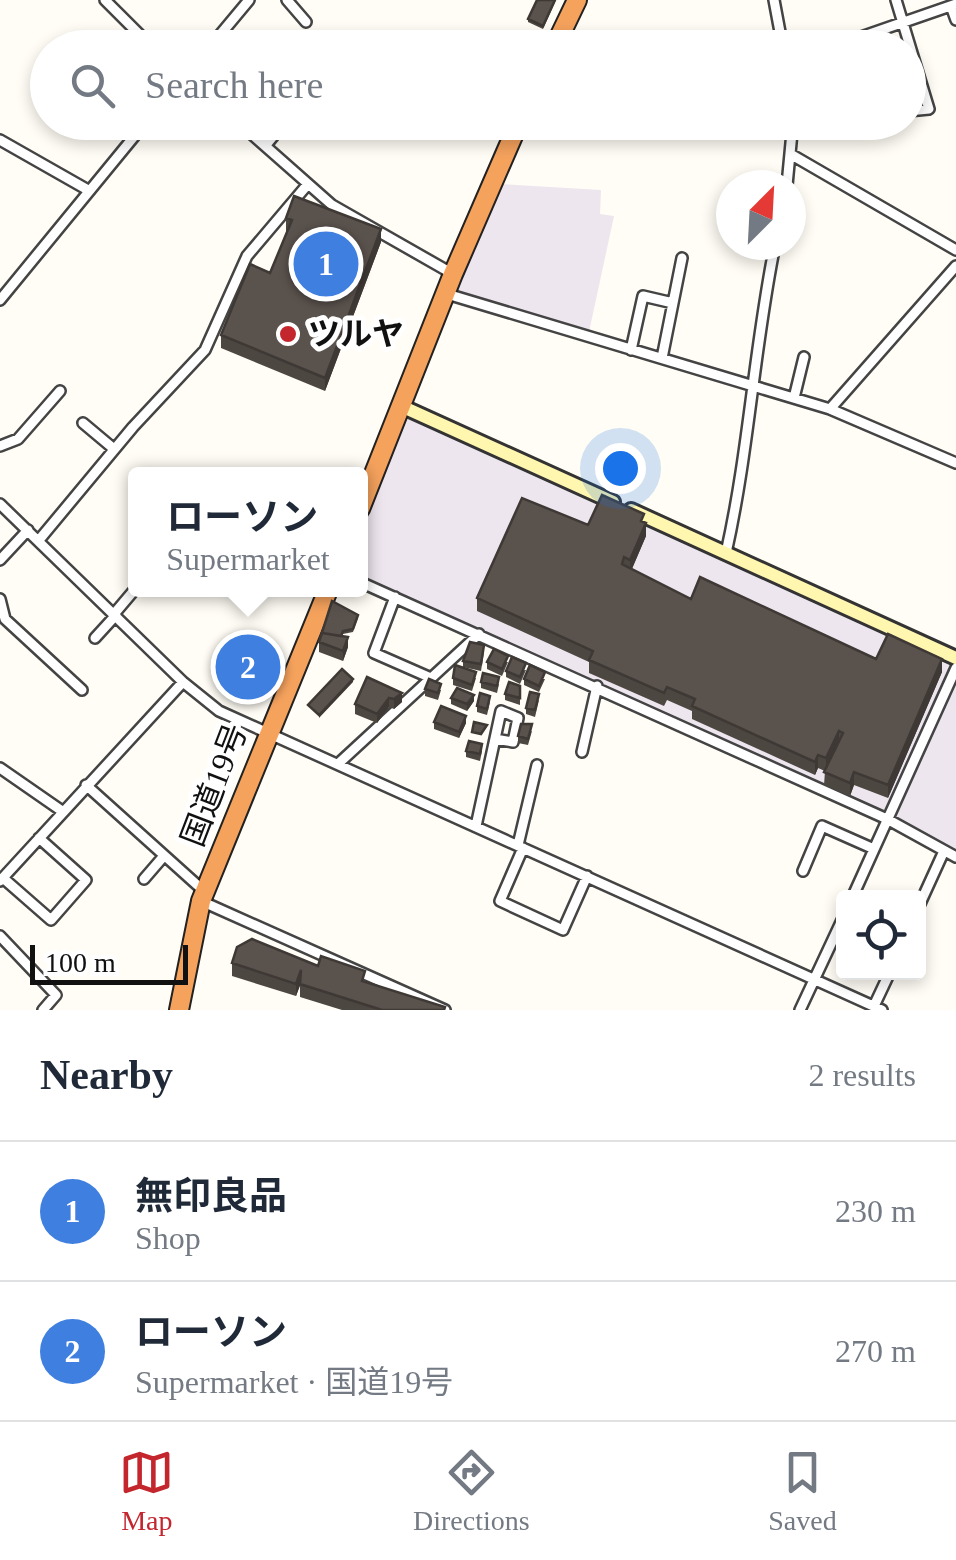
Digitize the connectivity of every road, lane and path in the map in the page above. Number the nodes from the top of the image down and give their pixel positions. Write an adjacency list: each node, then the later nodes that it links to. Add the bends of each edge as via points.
1 (105, 0): 11 (street)
2 (249, 0): 12 (street)
3 (288, 0): 9 (street)
4 (576, 0): 13 (highway)
5 (774, 0): 14 (street)
6 (896, 0): 10 (street)
7 (953, 4): 8 (street); 10 (street)
8 (956, 20)
9 (306, 22)
10 (904, 23): 15 (street); 16 (street)
11 (134, 30)
12 (224, 30)
13 (562, 30)
14 (780, 30)
15 (889, 30)
16 (906, 30)
17 (0, 140): 27 (street)
18 (131, 140): 27 (street)
19 (260, 140): 23 (street)
20 (270, 140): 23 (street)
21 (511, 140): 32 (highway)
22 (792, 140): 24 (street)
23 (266, 145): 26 (street)
24 (792, 155): 25 (street); 28 (street)
25 (790, 170)
26 (308, 184): 32 (street, via 332,205); 46 (street, via 247,256 205,350)
27 (88, 190): 34 (street)
28 (956, 250)
29 (682, 258): 35 (street)
30 (772, 260): 39 (street)
31 (956, 266): 43 (street)
32 (453, 274): 33 (highway)
33 (446, 293): 36 (street); 42 (highway)
34 (0, 300)
35 (673, 303): 36 (street, via 643,296); 38 (street)
36 (631, 350): 38 (street)
37 (804, 357): 41 (street)
38 (662, 358): 39 (street)
39 (751, 384): 41 (street); 54 (street)
40 (44, 392): 47 (street, via 57,395 18,439)
41 (794, 398): 43 (street)
42 (401, 406): 50 (highway); 54 (street)
43 (830, 409): 49 (street)
44 (83, 422): 48 (street)
45 (117, 424): 46 (street)
46 (127, 433): 48 (street)
47 (0, 446)
48 (114, 449): 53 (street)
49 (956, 463)
50 (368, 489)
51 (0, 504): 52 (street)
52 (28, 530): 53 (street); 55 (street)
53 (40, 540): 61 (street)
54 (726, 553): 64 (street)
55 (0, 560)
56 (368, 585): 59 (street)
57 (129, 597): 61 (street)
58 (325, 597): 70 (highway, 国道19号)
59 (395, 597): 62 (street); 66 (street, via 374,653)
60 (0, 599): 69 (street, via 5,618 78,687)
61 (115, 614): 63 (street); 67 (street)
62 (478, 634): 66 (street); 68 (street)
63 (94, 638)
64 (956, 658)
65 (956, 668): 78 (street)
66 (431, 678): 73 (street)
67 (183, 682): 70 (street, via 219,711); 76 (street)
68 (596, 686): 72 (street); 78 (street)
69 (66, 693)
70 (266, 732): 73 (street); 92 (highway, 国道19号)
71 (495, 739): 79 (street)
72 (582, 752)
73 (339, 764): 79 (street)
74 (538, 766): 81 (street)
75 (0, 768): 77 (street)
76 (86, 785): 77 (street); 84 (street)
77 (62, 811): 80 (street)
78 (888, 819): 82 (street); 83 (street)
79 (476, 826): 81 (street)
80 (39, 838): 89 (street); 89 (street, via 86,880 51,920)
81 (520, 846): 87 (street); 87 (street, via 500,901 563,930)
82 (874, 850): 86 (street, via 822,826); 90 (street)
83 (944, 851): 85 (street); 91 (street)
84 (163, 856): 88 (street); 92 (street)
85 (956, 857)
86 (802, 871)
87 (588, 876): 95 (street)
88 (144, 879)
89 (2, 880)
90 (856, 890)
91 (926, 890)
92 (203, 897): 99 (highway, 国道19号); 100 (street)
93 (836, 933): 95 (street)
94 (0, 936): 98 (street, via 56,994)
95 (815, 979): 97 (street); 101 (street)
96 (887, 980): 97 (street)
97 (878, 1008)
98 (43, 1010)
99 (179, 1010)
100 (445, 1010)
101 (800, 1010)

